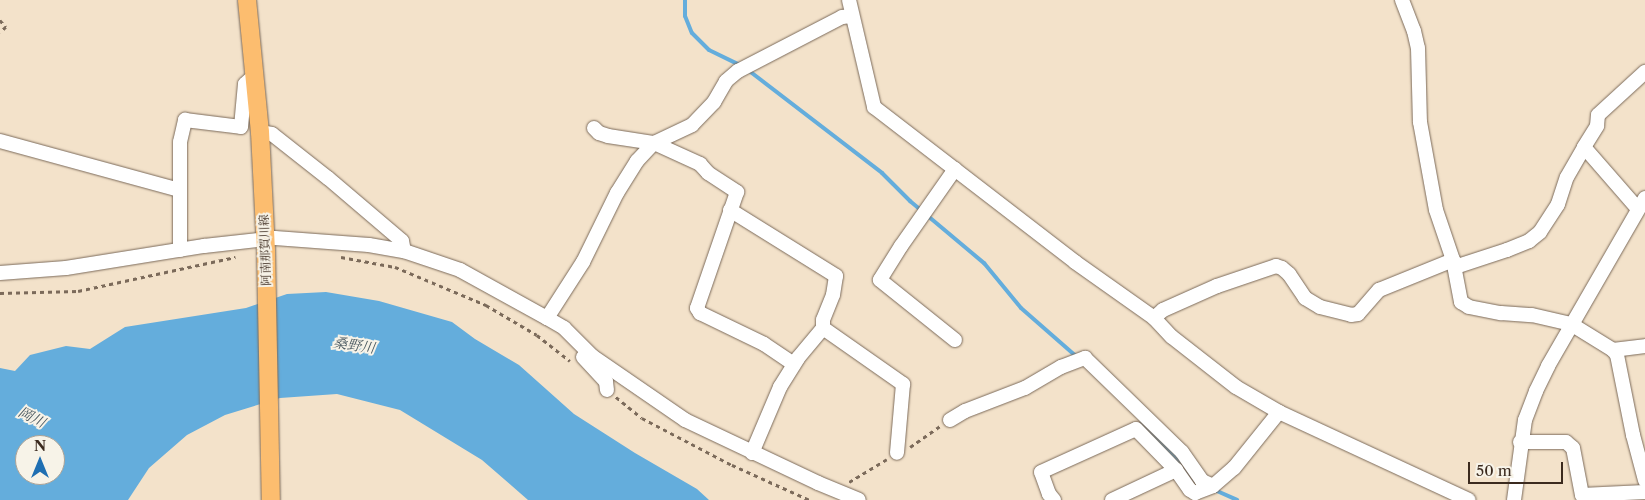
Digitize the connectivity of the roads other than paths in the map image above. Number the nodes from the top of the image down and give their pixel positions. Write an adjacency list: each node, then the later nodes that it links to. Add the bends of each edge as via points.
1 (246, 0): 6 (main road, 阿南那賀川線)
2 (848, 0): 4 (street)
3 (1402, 0): 19 (street, via 1418,48 1420,122 1436,210)
4 (852, 16): 10 (street, via 842,17 738,71 726,81 714,102 692,125); 12 (street, via 874,106)
5 (1645, 72): 11 (street, via 1598,115 1597,126)
6 (254, 76): 8 (main road, 阿南那賀川線); 13 (street, via 244,84 241,127 185,120 180,142)
7 (594, 128): 10 (street, via 608,136)
8 (260, 132): 16 (main road, 阿南那賀川線); 18 (street, via 272,134 336,185 402,241)
9 (0, 141): 13 (street)
10 (654, 144): 15 (street, via 700,164 737,192); 21 (street, via 637,161 622,185 584,262)
11 (1584, 148): 14 (street); 19 (street, via 1566,177 1558,204 1540,232 1508,250)
12 (955, 169): 22 (street, via 1075,262); 25 (street, via 880,280)
13 (179, 190): 17 (street)
14 (1642, 204): 23 (street)
15 (730, 210): 24 (street, via 836,276); 28 (street, via 698,308 700,313 764,344)
16 (266, 239): 17 (street); 18 (street, via 302,239); 39 (main road, 阿南那賀川線)
17 (180, 250): 20 (street, via 66,268)
18 (404, 251): 21 (street, via 460,270)
19 (1454, 264): 22 (street, via 1379,290 1358,314 1320,307 1305,298 1289,274 1276,266 1217,286 1163,310); 23 (street, via 1458,294 1461,302 1469,307)
20 (0, 273)
21 (547, 318): 29 (street, via 606,382); 33 (street, via 564,328 592,356 685,420)
22 (1154, 318): 30 (street, via 1172,337 1236,386)
23 (1572, 324): 27 (street); 32 (street, via 1536,391)
24 (823, 328): 28 (street); 34 (street, via 903,384)
25 (955, 340)
26 (1645, 346): 27 (street)
27 (1613, 350): 36 (street, via 1617,355 1632,435)
28 (794, 364): 33 (street, via 780,387)
29 (607, 390)
30 (1279, 412): 37 (street, via 1234,468); 43 (street)
31 (950, 420): 37 (street, via 1085,358 1182,452 1202,481)
32 (1520, 442): 38 (street, via 1566,442 1573,448 1582,495); 44 (street)
33 (752, 453): 40 (street)
34 (898, 453)
35 (1176, 470): 37 (street, via 1195,493); 41 (street, via 1136,429 1041,472 1048,494); 42 (street)
36 (1645, 480)
37 (1213, 486)
38 (1645, 492)
39 (271, 500)
40 (859, 500)
41 (1054, 500)
42 (1112, 500)
43 (1469, 500)
44 (1514, 500)

